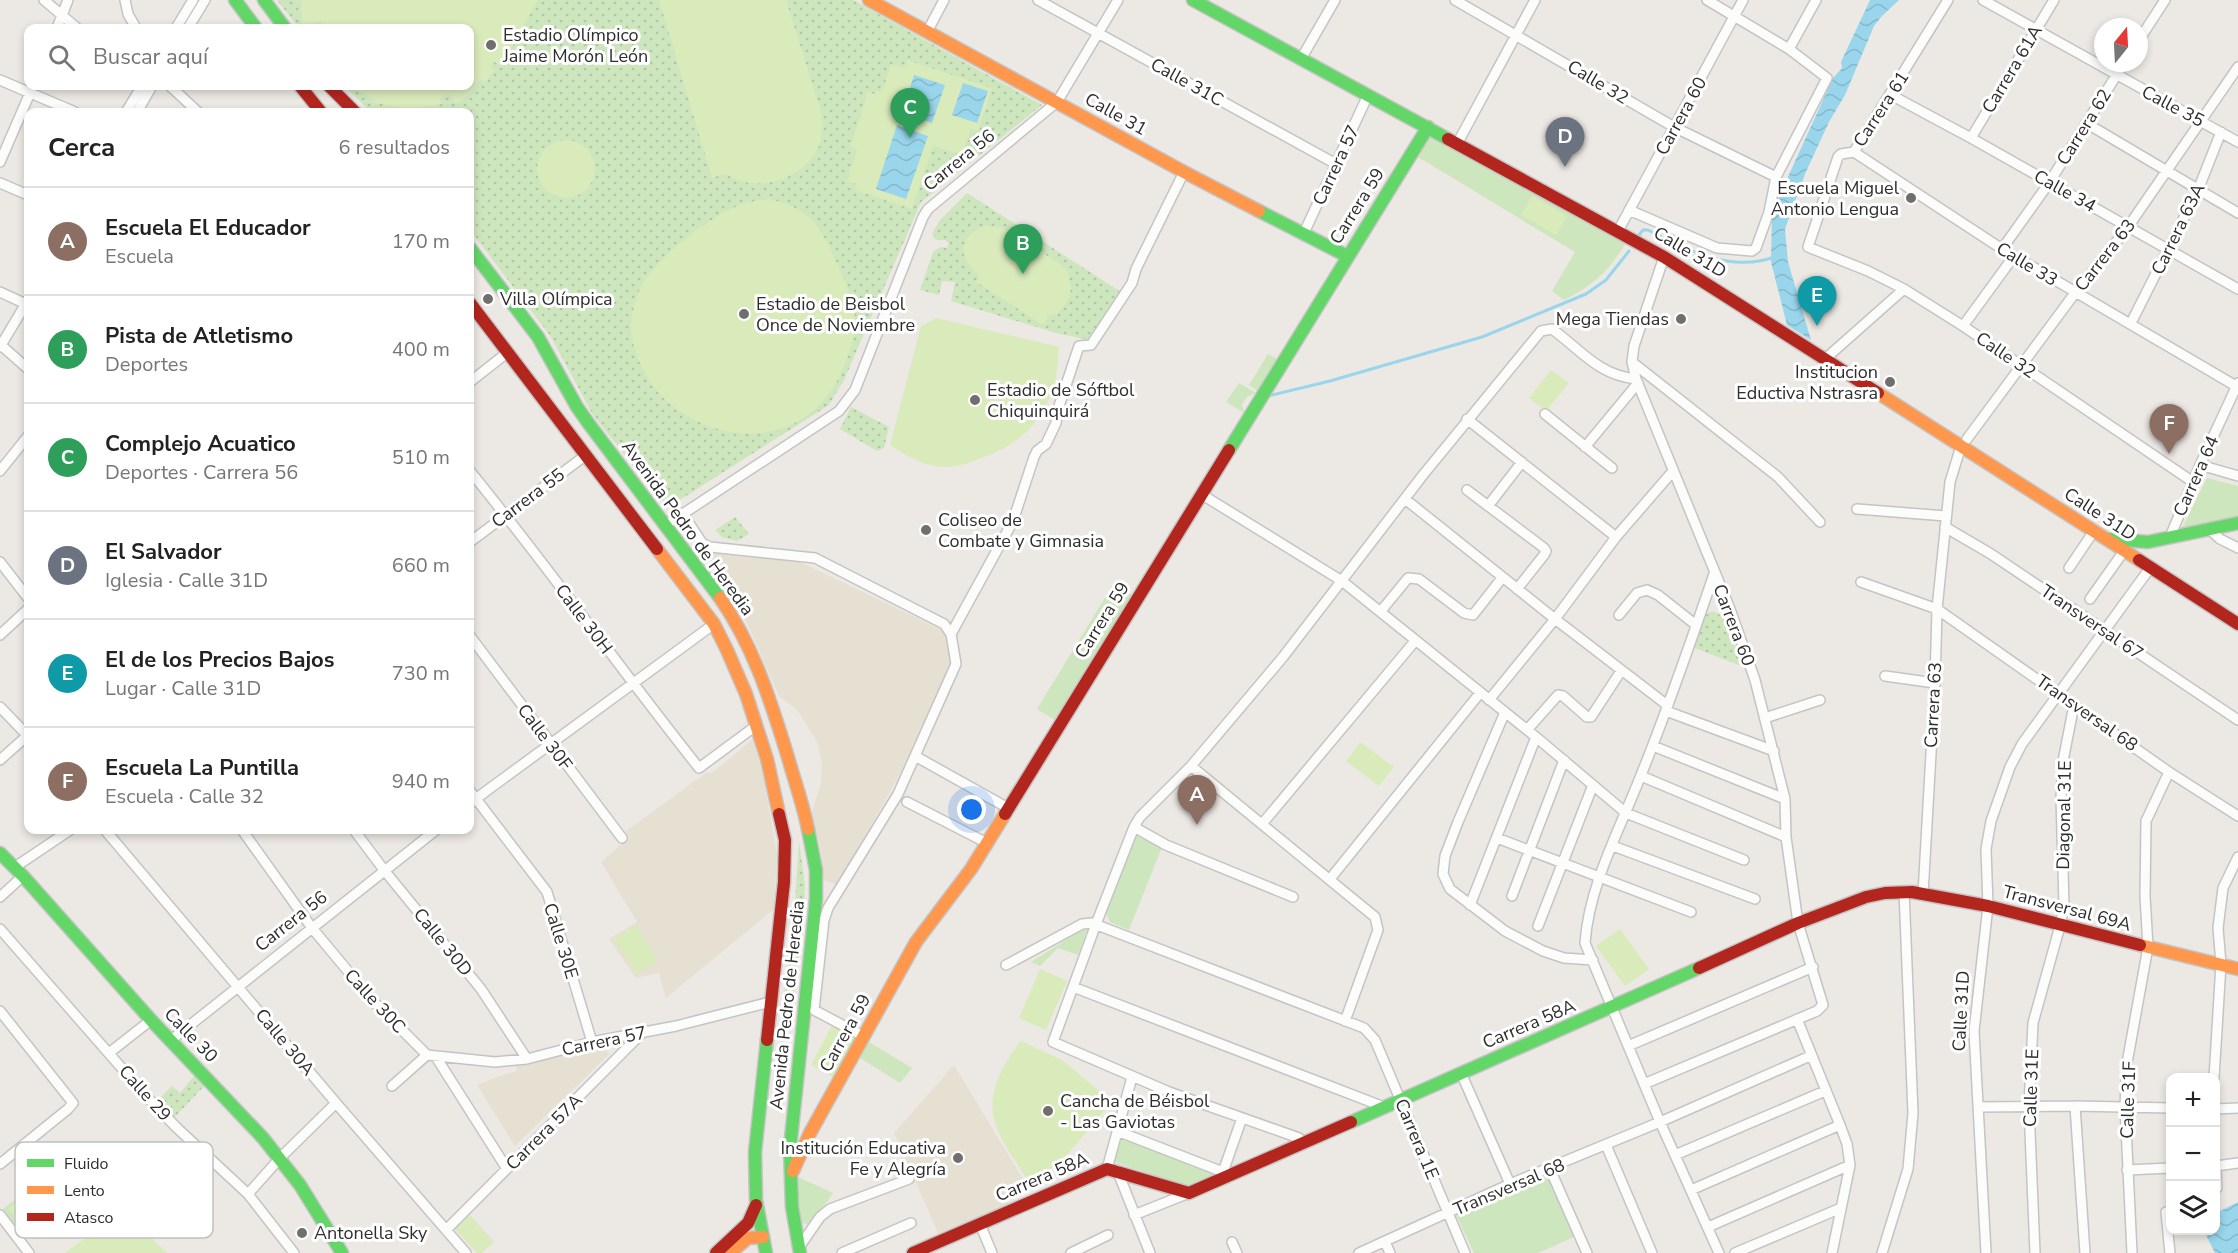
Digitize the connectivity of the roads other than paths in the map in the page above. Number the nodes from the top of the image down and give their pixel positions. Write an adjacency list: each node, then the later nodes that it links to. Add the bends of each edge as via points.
1 (44, 0): 23 (street)
2 (68, 0): 23 (street)
3 (125, 0): 27 (street)
4 (193, 0): 28 (street)
5 (205, 0): 29 (street)
6 (235, 0): 30 (main road)
7 (264, 0): 31 (main road)
8 (869, 0): 34 (main road, Calle 31)
9 (944, 0): 34 (street)
10 (1038, 0): 35 (street, Calle 31C)
11 (1118, 0): 35 (street, Carrera 56)
12 (1193, 0): 38 (main road, Calle 31D)
13 (1335, 0): 38 (street)
14 (1455, 0): 36 (street, Calle 32)
15 (1535, 0): 36 (street)
16 (1707, 0): 24 (street)
17 (1743, 0): 24 (street, Carrera 60)
18 (1816, 0): 37 (street)
19 (1948, 0): 52 (street, Carrera 61)
20 (1983, 0): 33 (street, Calle 35)
21 (2054, 0): 33 (street, Carrera 61A)
22 (2165, 0): 32 (street)
23 (62, 16): 25 (street); 26 (street)
24 (1735, 16): 37 (street); 63 (street, Carrera 60)
25 (59, 24)
26 (72, 24)
27 (133, 24)
28 (178, 24)
29 (190, 24)
30 (253, 24)
31 (282, 24)
32 (2148, 26)
33 (2035, 30): 41 (street, Calle 35); 65 (street, Carrera 61A)
34 (927, 32): 53 (main road, Calle 31)
35 (1098, 33): 53 (street, Carrera 56); 70 (street, Calle 31C)
36 (1516, 34): 63 (street, Calle 32); 67 (street)
37 (1789, 49): 73 (street, via 1827,78)
38 (1301, 59): 51 (main road, Calle 31D)
39 (2238, 67): 60 (street, Carrera 63)
40 (2118, 72): 41 (street, Carrera 62)
41 (2116, 75): 60 (street, Calle 35); 61 (street, Carrera 62)
42 (0, 80): 43 (street)
43 (24, 87)
44 (32, 90): 69 (street)
45 (34, 90): 54 (street)
46 (144, 90): 55 (street)
47 (145, 90): 56 (street)
48 (174, 90): 57 (street)
49 (303, 90): 58 (main road)
50 (333, 90): 59 (main road)
51 (1368, 95): 62 (main road, Calle 31D); 70 (street, Carrera 57)
52 (1891, 95): 65 (street, Calle 34); 68 (street, Carrera 61)
53 (1057, 102): 72 (main road, Calle 31); 127 (street, Carrera 56, via 928,209 855,390 844,406)
54 (68, 108)
55 (129, 108)
56 (139, 108)
57 (194, 108)
58 (318, 108)
59 (351, 108)
60 (2202, 121): 64 (street, Calle 35); 71 (street, Carrera 63)
61 (2085, 123): 71 (street); 75 (street, Carrera 62)
62 (1428, 127): 67 (main road, Calle 31D); 87 (main road, Carrera 59)
63 (1674, 127): 73 (street, Calle 32); 78 (street, Carrera 60)
64 (2221, 132): 66 (street, Calle 35); 76 (street, Carrera 63A)
65 (1971, 138): 75 (street, Calle 34)
66 (2238, 142)
67 (1457, 144): 81 (main road, Calle 31D)
68 (1854, 152): 83 (street, Carrera 61, via 1838,157); 84 (street, Calle 33)
69 (0, 162)
70 (1336, 164): 82 (street, Carrera 57)
71 (2167, 170): 76 (street); 80 (street, Carrera 63)
72 (1184, 172): 82 (main road, Calle 31); 161 (street, via 1132,283 1091,345 1079,346 1056,423 1046,444 1034,457 1013,521)
73 (1776, 177): 78 (street, via 1769,212 1752,251 1718,248)
74 (0, 183): 77 (street)
75 (2049, 183): 80 (street, Calle 34); 84 (street, Carrera 62)
76 (2198, 190): 79 (street); 85 (street, Carrera 63A)
77 (24, 193)
78 (1629, 210): 81 (street, Carrera 60)
79 (2238, 213)
80 (2128, 227): 85 (street, Calle 34); 93 (street, Carrera 63)
81 (1618, 231): 89 (main road, Calle 31D)
82 (1303, 235): 87 (main road, Calle 31)
83 (1808, 247): 90 (street, Calle 32)
84 (2002, 249): 88 (street, Calle 33)
85 (2169, 251): 91 (street, Calle 34); 97 (street, Carrera 63A)
86 (474, 253): 132 (main road, Avenida Pedro de Heredia, via 538,337 582,415)
87 (1347, 256): 123 (main road, Carrera 59)
88 (2014, 256): 93 (street, Calle 33); 98 (street)
89 (1664, 257): 101 (main road, Calle 31D); 102 (street, Carrera 60)
90 (1904, 289): 98 (street, Calle 32); 101 (street)
91 (2238, 289)
92 (0, 292): 94 (street)
93 (2075, 293): 97 (street, Calle 33); 104 (street, Carrera 63)
94 (24, 301)
95 (24, 307): 99 (street)
96 (474, 308): 100 (main road, Avenida Pedro de Heredia)
97 (2131, 323): 107 (street, Calle 33)
98 (1963, 326): 104 (street, Calle 32)
99 (1, 346): 103 (street)
100 (508, 352): 105 (street); 113 (main road, Avenida Pedro de Heredia)
101 (1825, 359): 111 (main road, Calle 31D)
102 (1632, 362): 106 (street, Carrera 60); 130 (street, via 1778,477)
103 (24, 366)
104 (2023, 366): 111 (street, Carrera 63); 121 (street, Calle 32)
105 (474, 379)
106 (1637, 381): 109 (street, via 1613,375 1552,329 1546,329); 112 (street); 118 (street, Carrera 60)
107 (2237, 384): 115 (street, Carrera 64)
108 (1545, 414): 112 (street)
109 (1467, 420): 114 (street); 124 (street)
110 (24, 441): 117 (street)
111 (1964, 442): 129 (street, Carrera 63, via 1950,482); 135 (main road, Calle 31D)
112 (1585, 447): 116 (street)
113 (586, 455): 128 (street, Carrera 55); 157 (main road, Avenida Pedro de Heredia)
114 (1522, 462): 125 (street); 136 (street)
115 (2200, 465): 120 (street); 121 (street, Carrera 64)
116 (1612, 468)
117 (0, 471)
118 (1673, 471): 136 (street); 145 (street, Carrera 60)
119 (474, 476): 128 (street, Calle 30H)
120 (2238, 476)
121 (2193, 482): 137 (street, Carrera 64)
122 (1467, 490): 125 (street)
123 (1201, 494): 147 (street); 198 (main road, Carrera 59)
124 (1405, 499): 146 (street); 147 (street)
125 (1488, 506): 149 (street, via 1546,552)
126 (1857, 509): 129 (street)
127 (683, 514): 132 (street, Carrera 56); 161 (street, via 702,543 710,548 815,558 944,624)
128 (506, 515): 138 (street, Carrera 55); 168 (street, Calle 30H)
129 (1946, 516): 133 (street, Carrera 63)
130 (1820, 522)
131 (2238, 524): 134 (main road)
132 (666, 525): 282 (main road, Avenida Pedro de Heredia, via 723,601 753,655 784,740 813,852 814,933)
133 (1946, 527): 152 (street, Carrera 63); 160 (street, Transversal 67)
134 (2209, 529): 137 (main road); 140 (street)
135 (2094, 531): 139 (main road, Calle 31D); 143 (street)
136 (1616, 537): 156 (street)
137 (2170, 537): 139 (main road, via 2140,542)
138 (474, 539)
139 (2106, 539): 141 (main road, Calle 31D)
140 (2238, 548)
141 (2124, 551): 144 (main road, Calle 31D); 151 (street)
142 (0, 562): 150 (street)
143 (2069, 568)
144 (2150, 568): 158 (main road, Calle 31D); 160 (street, Calle 31D)
145 (1714, 574): 159 (street); 177 (street, Carrera 60, via 1746,653)
146 (1502, 578): 149 (street); 153 (street, via 1473,615 1411,577)
147 (1342, 581): 153 (street); 190 (street)
148 (1861, 582): 152 (street, Transversal 68)
149 (1517, 590): 156 (street)
150 (24, 593)
151 (2090, 599)
152 (1937, 609): 167 (street, Carrera 63); 170 (street, Transversal 68)
153 (1381, 611): 164 (street)
154 (24, 613): 162 (street)
155 (1619, 615): 159 (street, via 1636,593 1647,590)
156 (1555, 619): 165 (street); 171 (street)
157 (714, 624): 168 (street); 179 (main road, Avenida Pedro de Heredia)
158 (2238, 624)
159 (1696, 625): 175 (street)
160 (2104, 630): 170 (street, Calle 31D); 178 (street, Transversal 67)
161 (951, 634): 187 (street, via 956,664)
162 (0, 635)
163 (474, 641): 184 (street, Calle 30F)
164 (1415, 641): 169 (street); 201 (street)
165 (1621, 671): 175 (street); 180 (street, via 1591,717 1558,695)
166 (1885, 676): 167 (street)
167 (1935, 683): 224 (street, Carrera 63)
168 (633, 684): 179 (street, Calle 30H, via 699,768); 184 (street)
169 (1480, 693): 171 (street); 221 (street)
170 (2058, 693): 173 (street, Transversal 68); 230 (street, Calle 31D, via 2022,744 1991,821 1986,849)
171 (1489, 700): 176 (street)
172 (1820, 700): 177 (street)
173 (2074, 705): 191 (street, Transversal 68); 235 (street, Diagonal 31E, via 2063,761 2064,906)
174 (0, 707): 181 (street)
175 (1666, 708): 185 (street); 186 (street)
176 (1505, 712): 180 (street); 229 (street, via 1445,856 1443,874 1450,890)
177 (1765, 718): 186 (street, Carrera 60)
178 (2238, 720)
179 (757, 725): 246 (main road, Avenida Pedro de Heredia, via 785,840)
180 (1527, 730): 182 (street)
181 (24, 732)
182 (1536, 737): 189 (street); 210 (street)
183 (24, 739): 188 (street)
184 (551, 745): 194 (street); 209 (street, Calle 30F)
185 (1653, 746): 192 (street); 195 (street)
186 (1774, 751): 195 (street, Carrera 60)
187 (915, 756): 198 (street); 253 (street, via 898,794 824,920 814,1010)
188 (0, 760)
189 (1564, 760): 193 (street); 213 (street)
190 (1191, 766): 201 (street); 202 (street, via 1154,801)
191 (2169, 771): 200 (street, Transversal 68); 238 (street, Calle 31F, via 2146,821)
192 (1641, 776): 199 (street); 208 (street)
193 (1593, 785): 199 (street); 217 (street)
194 (474, 795)
195 (1785, 799): 208 (street, Carrera 60)
196 (474, 801): 255 (street, Calle 30E, via 547,892)
197 (907, 802): 211 (street)
198 (1008, 808): 211 (main road, Carrera 59)
199 (1626, 813): 212 (street); 216 (street)
200 (2238, 816)
201 (1262, 824): 221 (street)
202 (1134, 827): 227 (street, via 1166,845); 233 (street)
203 (65, 834): 219 (street)
204 (108, 834): 244 (street, Calle 30A)
205 (245, 834): 236 (street, Calle 30C)
206 (357, 834): 218 (street, Calle 30D)
207 (431, 834): 218 (street, Carrera 56)
208 (1786, 837): 232 (street, Carrera 60)
209 (622, 838)
210 (1497, 838): 213 (street); 229 (street)
211 (987, 843): 253 (main road, Carrera 59, via 916,942)
212 (1612, 846): 220 (street); 228 (street)
213 (1530, 850): 217 (street); 225 (street)
214 (0, 853): 219 (main road, Calle 30)
215 (2238, 857): 240 (street, via 2223,888 2218,927)
216 (1744, 860)
217 (1562, 863): 220 (street); 234 (street)
218 (384, 870): 236 (street, Carrera 56); 260 (street, Calle 30D, via 481,989)
219 (19, 871): 226 (street); 250 (main road, Calle 30)
220 (1600, 878): 231 (street); 239 (street, via 1586,918 1585,943)
221 (1330, 879): 251 (street, via 1378,923)
222 (1904, 891): 223 (main road, Transversal 69A); 224 (main road, Transversal 69A); 349 (street, via 1913,1113 1908,1169)
223 (1886, 892): 232 (main road, Carrera 58A)
224 (1923, 894): 230 (main road, Transversal 69A)
225 (1512, 896)
226 (0, 897)
227 (1293, 897)
228 (1755, 899)
229 (1470, 905): 239 (street, via 1505,931 1543,951 1564,958)
230 (1988, 906): 235 (main road, Transversal 69A); 272 (street, Calle 31D, via 1974,1031)
231 (1691, 912)
232 (1798, 923): 242 (street, Carrera 60); 247 (main road, Carrera 58A)
233 (1096, 924): 241 (street, via 1082,924); 245 (street); 251 (street)
234 (1538, 926)
235 (2060, 926): 238 (main road, Transversal 69A); 273 (street, Calle 31E, via 2033,1023)
236 (312, 928): 244 (street, Carrera 56); 258 (street, Calle 30C, via 372,1000)
237 (0, 929): 257 (street, Calle 29)
238 (2148, 947): 240 (main road, Transversal 69A); 270 (street, Calle 31F, via 2127,1063)
239 (1593, 960): 247 (street)
240 (2221, 964): 243 (main road, Transversal 69A); 262 (street)
241 (1006, 965)
242 (1813, 967): 249 (street, Carrera 60, via 1824,1005); 256 (street)
243 (2238, 969)
244 (237, 986): 254 (street, Carrera 56); 268 (street, Calle 30A)
245 (1073, 987): 263 (street, via 1053,1042); 271 (street)
246 (771, 1002): 252 (street, Carrera 57); 307 (main road, Avenida Pedro de Heredia, via 756,1128)
247 (1613, 1008): 256 (street); 261 (main road, Carrera 58A)
248 (0, 1011): 283 (street, via 73,1100 71,1107)
249 (1797, 1019): 259 (street); 264 (street)
250 (151, 1020): 254 (main road, Calle 30); 257 (street)
251 (1345, 1021): 267 (street, Carrera 1E, via 1364,1028 1375,1040)
252 (642, 1033): 255 (street, Carrera 57); 296 (street, Carrera 57A)
253 (863, 1036): 281 (main road, Carrera 59)
254 (170, 1041): 289 (main road, Calle 30, via 227,1097)
255 (592, 1042): 260 (street, Carrera 57)
256 (1628, 1046): 264 (street)
257 (109, 1053): 284 (street, Calle 29)
258 (431, 1056): 260 (street, Carrera 57, via 495,1062); 265 (street); 296 (street, Calle 30C)
259 (1810, 1056): 266 (street); 278 (street, Transversal 68)
260 (527, 1059)
261 (1461, 1073): 267 (main road, Carrera 58A); 303 (street)
262 (2214, 1073)
263 (1132, 1077): 277 (street); 280 (street)
264 (1644, 1084): 278 (street)
265 (392, 1086)
266 (1825, 1090): 279 (street); 288 (street)
267 (1400, 1100): 271 (main road, Carrera 58A); 309 (street, Carrera 1E)
268 (336, 1103): 289 (street); 317 (street, Calle 30A)
269 (2075, 1106): 270 (street); 273 (street); 352 (street)
270 (2125, 1106): 274 (street); 299 (street, Calle 31F)
271 (1384, 1107): 285 (main road, Carrera 58A)
272 (1978, 1107): 273 (street); 350 (street, Calle 31D)
273 (2029, 1107): 351 (street, Calle 31E)
274 (2166, 1108)
275 (2238, 1108): 276 (street)
276 (2220, 1109)
277 (1242, 1118): 285 (street, via 1299,1138); 300 (street)
278 (1660, 1122): 286 (street, Transversal 68); 288 (street)
279 (1840, 1125): 293 (street); 304 (street)
280 (1117, 1131): 298 (street); 300 (street)
281 (810, 1133): 282 (main road, via 803,1138); 302 (main road, Carrera 59)
282 (791, 1134): 302 (main road, Avenida Pedro de Heredia)
283 (27, 1142)
284 (192, 1142)
285 (1302, 1145): 300 (main road, Carrera 58A)
286 (1605, 1145): 297 (street, Transversal 68); 346 (street)
287 (15, 1152): 292 (street)
288 (1675, 1155): 304 (street)
289 (280, 1158): 306 (street); 331 (main road, Calle 30)
290 (213, 1161): 306 (street, Calle 29)
291 (2238, 1163): 294 (street)
292 (0, 1164)
293 (1850, 1166): 308 (street); 314 (street)
294 (2220, 1166)
295 (2166, 1168): 299 (street)
296 (507, 1169): 317 (street, Carrera 57A)
297 (1550, 1169): 303 (street, Transversal 68); 345 (street)
298 (1112, 1170): 305 (main road, Carrera 58A); 311 (street); 313 (main road, Carrera 58A)
299 (2127, 1170): 353 (street, Calle 31F)
300 (1225, 1175): 305 (main road, Carrera 58A)
301 (909, 1179): 316 (street, via 830,1209)
302 (789, 1180): 315 (main road, Avenida Pedro de Heredia)
303 (1510, 1184): 309 (street, Transversal 68)
304 (1691, 1190): 314 (street)
305 (1189, 1193): 311 (street, Carrera 58A)
306 (248, 1194): 330 (street, Calle 29)
307 (756, 1204): 322 (main road, Avenida Pedro de Heredia); 333 (main road, via 751,1219)
308 (1841, 1208): 347 (street); 348 (street)
309 (1448, 1213): 324 (street, Transversal 68); 344 (street, Carrera 1E)
310 (0, 1215): 318 (street)
311 (1134, 1215): 340 (street)
312 (911, 1223): 336 (street)
313 (980, 1224): 325 (main road, Carrera 58A); 338 (street)
314 (1708, 1227): 327 (street)
315 (795, 1228): 316 (street); 326 (main road, Avenida Pedro de Heredia)
316 (811, 1228): 326 (street)
317 (447, 1230): 332 (street, Calle 30A)
318 (15, 1235)
319 (1108, 1235): 339 (street)
320 (2167, 1235): 328 (street)
321 (18, 1238): 329 (street)
322 (763, 1238): 334 (main road, via 747,1238); 335 (main road, Avenida Pedro de Heredia)
323 (1232, 1242): 341 (street)
324 (1385, 1242): 342 (street, Transversal 68); 343 (street)
325 (938, 1248): 337 (main road, Carrera 58A)
326 (799, 1250)
327 (1717, 1252)
328 (2168, 1252)
329 (29, 1253)
330 (294, 1253)
331 (342, 1253)
332 (466, 1253)
333 (716, 1253)
334 (730, 1253)
335 (766, 1253)
336 (842, 1253)
337 (913, 1253)
338 (992, 1253)
339 (1071, 1253)
340 (1150, 1253)
341 (1238, 1253)
342 (1359, 1253)
343 (1390, 1253)
344 (1465, 1253)
345 (1587, 1253)
346 (1652, 1253)
347 (1735, 1253)
348 (1832, 1253)
349 (1882, 1253)
350 (1986, 1253)
351 (2035, 1253)
352 (2085, 1253)
353 (2132, 1253)

